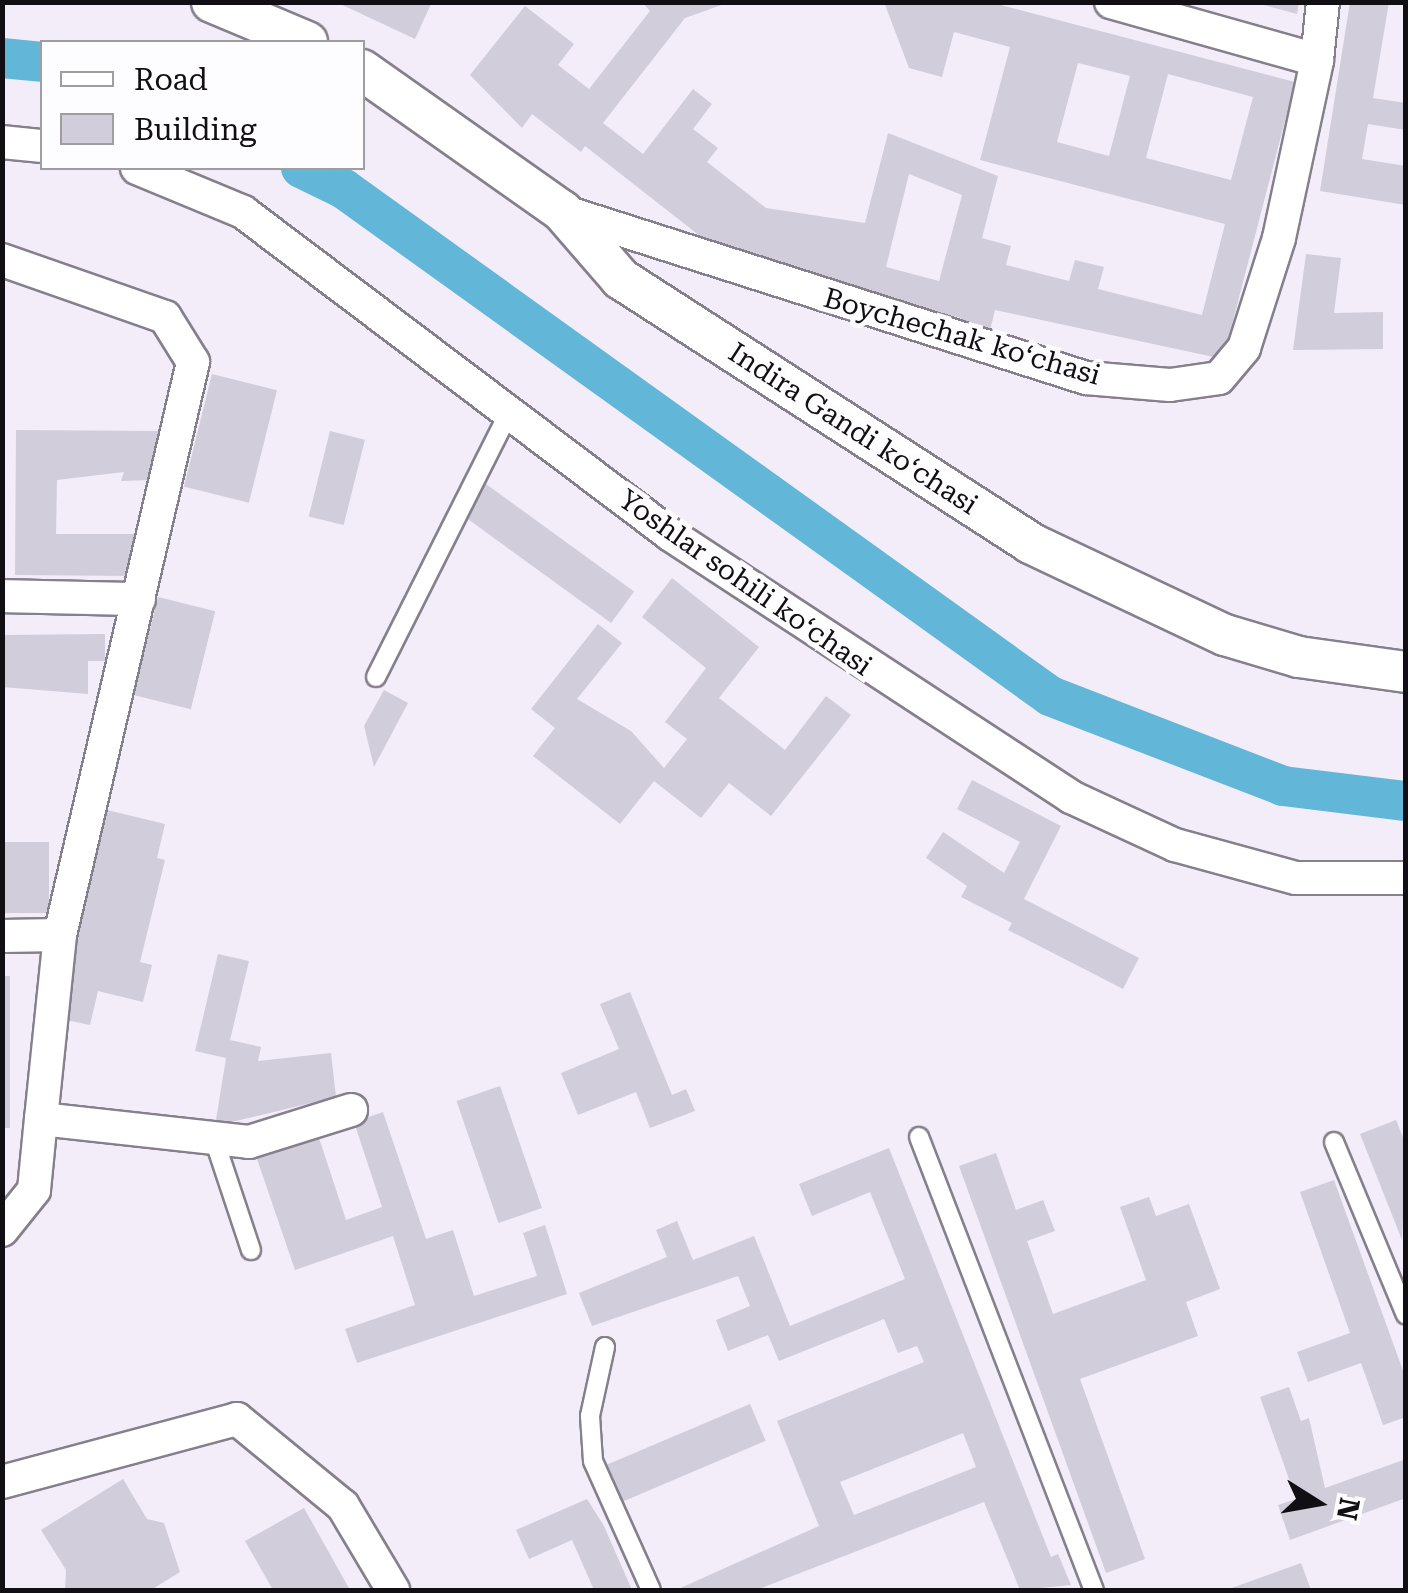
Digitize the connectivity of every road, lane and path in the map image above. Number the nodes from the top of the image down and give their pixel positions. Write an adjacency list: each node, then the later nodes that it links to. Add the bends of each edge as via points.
1 (212, 2): 4 (street)
2 (1111, 2): 5 (street)
3 (1323, 2): 5 (street, Boychechak koʻchasi)
4 (302, 40)
5 (1317, 60): 10 (street, Boychechak koʻchasi, via 1279,238 1244,348 1219,378 1170,385 1086,378)
6 (365, 72): 10 (street, Indira Gandi koʻchasi)
7 (2, 142): 8 (street)
8 (40, 146)
9 (142, 170): 12 (street, Yoshlar sohili koʻchasi, via 243,212)
10 (562, 210): 15 (street, Indira Gandi koʻchasi, via 621,278 1096,580 1299,657)
11 (2, 260): 14 (street, via 165,318 192,347 188,408)
12 (509, 413): 16 (lane); 17 (street, Yoshlar sohili koʻchasi, via 842,652 1071,797 1175,846 1296,878)
13 (2, 596): 14 (street)
14 (139, 600): 18 (street)
15 (1406, 672)
16 (376, 677)
17 (1406, 878)
18 (60, 935): 19 (street); 21 (street)
19 (2, 936)
20 (351, 1110): 23 (street, via 249,1142)
21 (41, 1119): 23 (street); 25 (street, via 34,1190)
22 (918, 1137): 34 (lane)
23 (214, 1142): 26 (lane)
24 (1334, 1142): 28 (lane)
25 (2, 1230)
26 (251, 1250)
27 (1406, 1257): 28 (lane)
28 (1384, 1265): 29 (lane)
29 (1406, 1315)
30 (605, 1348): 33 (lane, via 590,1416 593,1461)
31 (2, 1482): 32 (street, via 236,1419 344,1506)
32 (393, 1590)
33 (651, 1590)
34 (1094, 1590)

